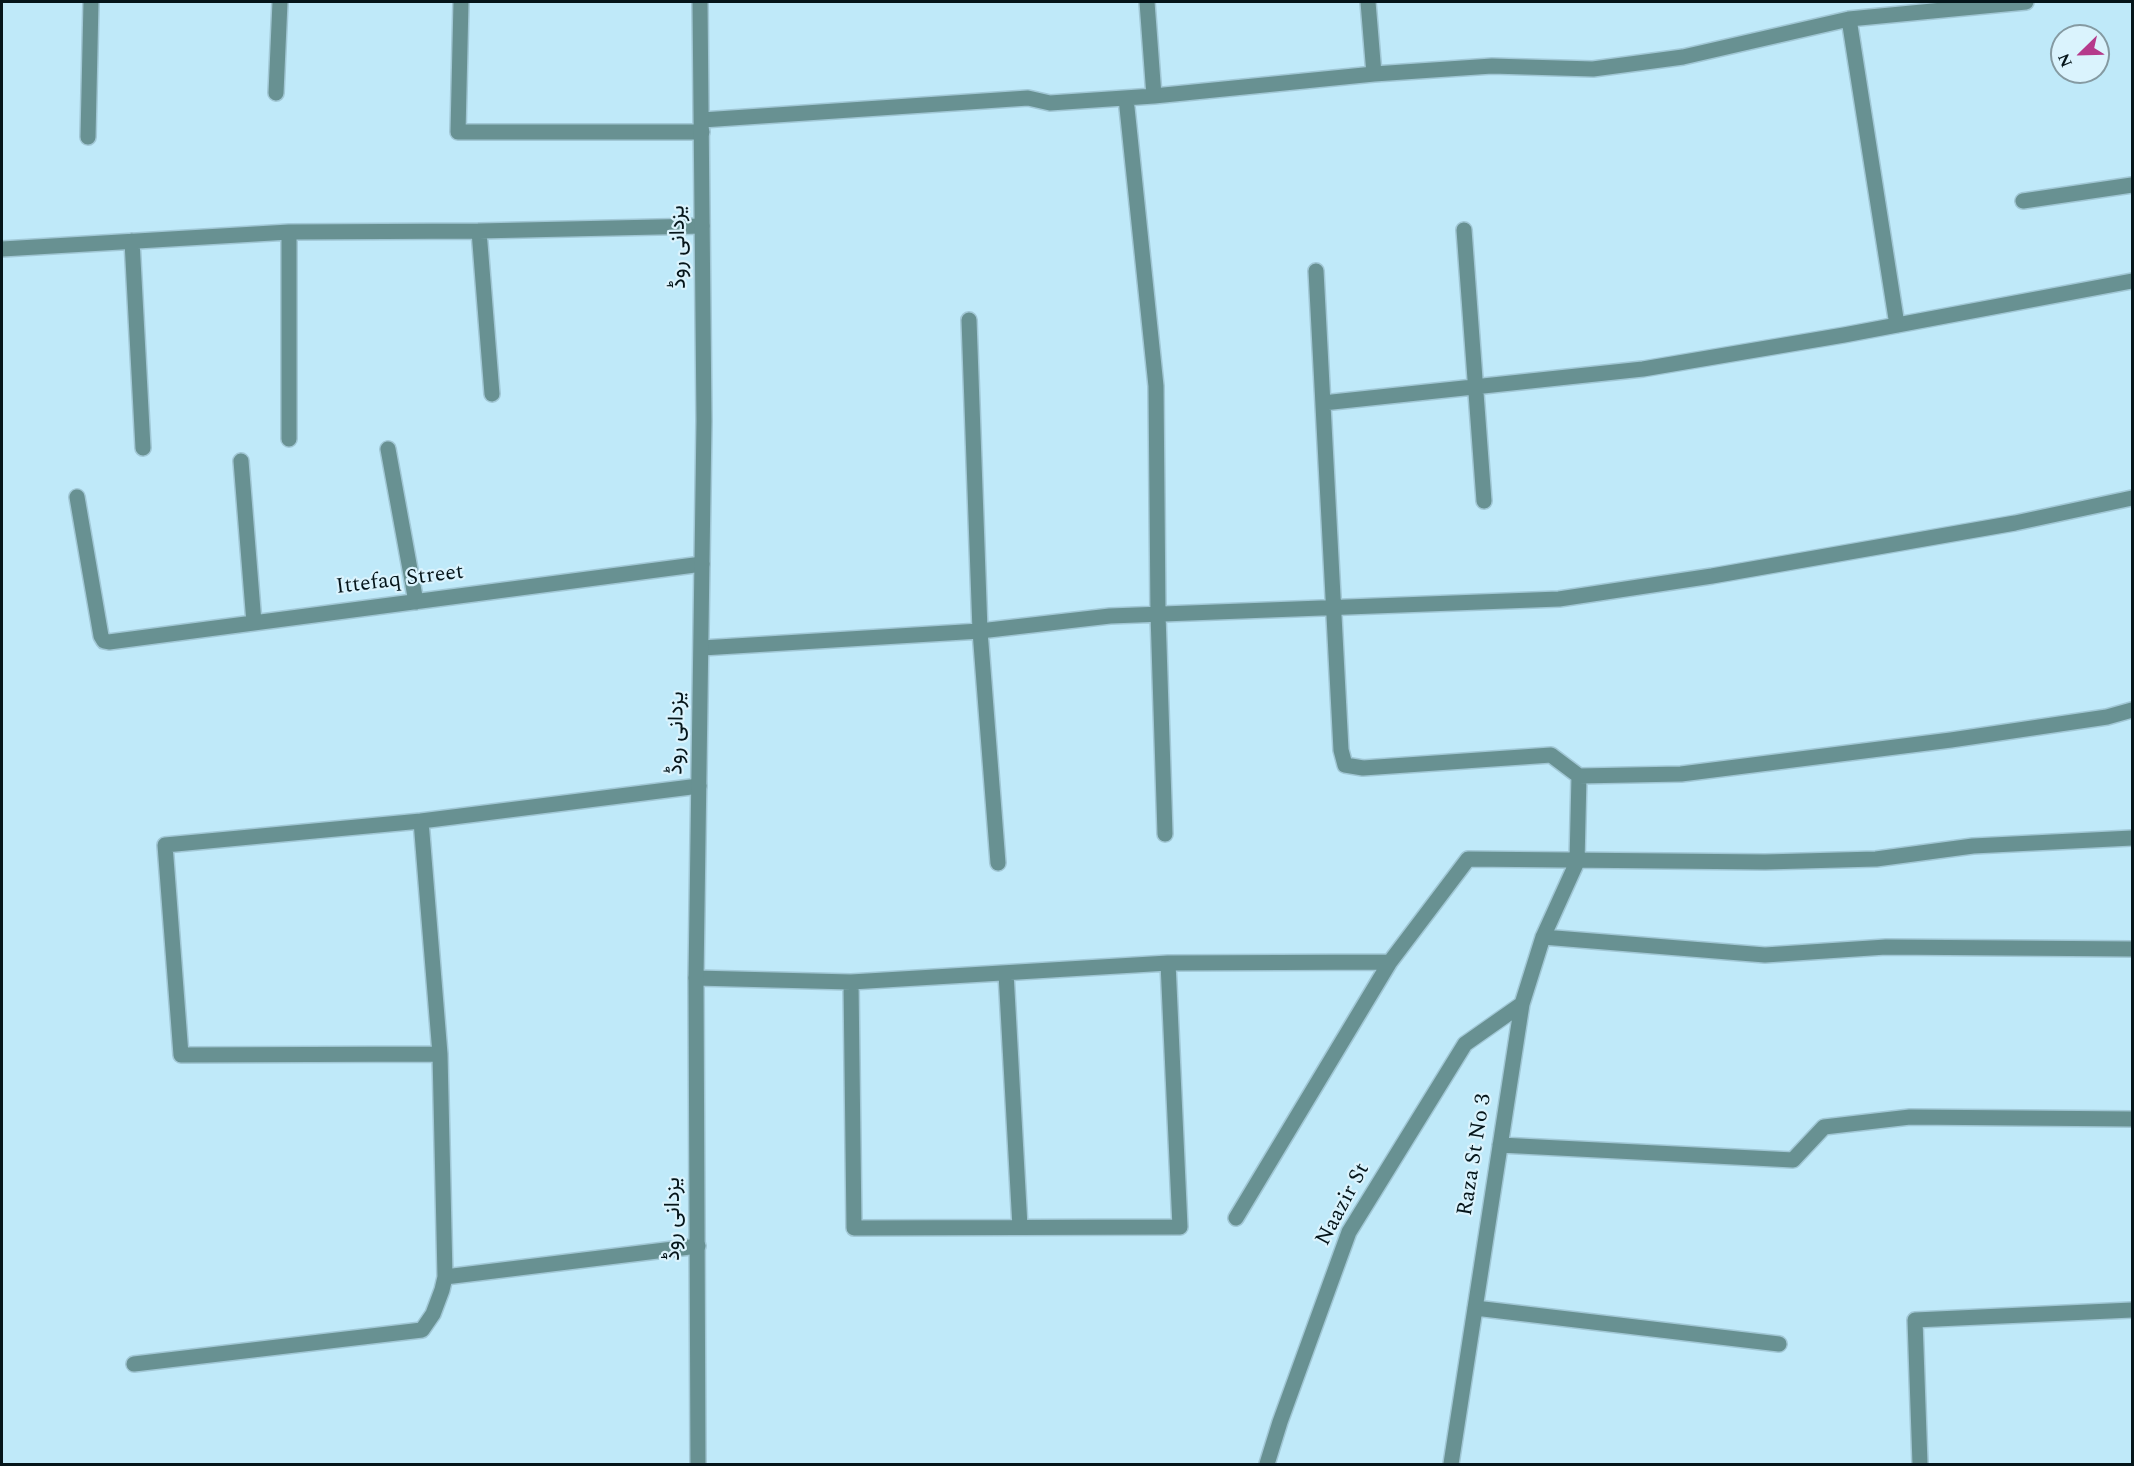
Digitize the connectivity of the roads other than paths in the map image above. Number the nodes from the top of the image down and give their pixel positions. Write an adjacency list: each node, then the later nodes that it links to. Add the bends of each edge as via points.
1 (91, 2): 14 (street)
2 (280, 2): 10 (street)
3 (461, 2): 13 (street, via 458,132)
4 (700, 2): 13 (street, یزدانی روڈ)
5 (1148, 2): 11 (street)
6 (1368, 2): 9 (street)
7 (2026, 2): 8 (street)
8 (1850, 19): 9 (street, via 1683,57 1593,69 1492,66); 26 (street)
9 (1374, 74): 11 (street)
10 (276, 93)
11 (1154, 96): 12 (street)
12 (1126, 98): 13 (street, via 1050,103 1028,98); 40 (street, via 1156,386)
13 (702, 126): 17 (street, یزدانی روڈ)
14 (88, 137)
15 (2133, 185): 16 (street)
16 (2023, 201)
17 (702, 226): 19 (street); 37 (street, یزدانی روڈ)
18 (1464, 230): 27 (street)
19 (478, 231): 20 (street); 28 (street)
20 (289, 232): 21 (street); 30 (street)
21 (132, 241): 22 (street); 31 (street)
22 (2, 249)
23 (1316, 271): 29 (street)
24 (2133, 282): 26 (street)
25 (969, 320): 42 (street)
26 (1897, 325): 27 (street, via 1643,369)
27 (1475, 387): 29 (street); 36 (street)
28 (492, 394)
29 (1323, 403): 39 (street)
30 (289, 440)
31 (143, 448)
32 (388, 449): 38 (street)
33 (241, 461): 41 (street)
34 (77, 497): 41 (street, Ittefaq Street, via 104,641)
35 (2133, 498): 39 (street, via 2015,523 1712,576 1559,598)
36 (1484, 501)
37 (702, 564): 38 (street, Ittefaq Street); 43 (street, یزدانی روڈ)
38 (416, 602): 41 (street, Ittefaq Street)
39 (1335, 607): 40 (street); 45 (street, via 1341,750 1345,765 1363,768 1551,755)
40 (1158, 614): 42 (street); 48 (street)
41 (254, 623)
42 (980, 631): 43 (street); 51 (street)
43 (702, 648): 46 (street, یزدانی روڈ)
44 (2133, 710): 45 (street, via 1951,741 1681,774)
45 (1579, 776): 50 (street)
46 (699, 786): 47 (street); 57 (street, یزدانی روڈ)
47 (421, 821): 60 (street); 60 (street, via 165,845 181,1054)
48 (1165, 834)
49 (2133, 838): 50 (street, via 1973,846 1876,859)
50 (1577, 862): 52 (street, Raza St No 3); 54 (street, via 1468,859)
51 (998, 863)
52 (1543, 937): 53 (street, via 1765,955 1886,947); 59 (street, Raza St No 3)
53 (2133, 949)
54 (1390, 962): 55 (street); 63 (street)
55 (1168, 963): 56 (street); 64 (street, via 1180,1227)
56 (1006, 973): 58 (street); 64 (street)
57 (696, 978): 58 (street); 65 (street, یزدانی روڈ)
58 (851, 982): 64 (street, via 854,1228)
59 (1522, 1004): 62 (street, Raza St No 3); 72 (street, Naazir St, via 1465,1044 1349,1232)
60 (440, 1054): 66 (street)
61 (2133, 1119): 62 (street, via 1910,1117 1824,1127 1793,1160)
62 (1500, 1145): 67 (street, Raza St No 3)
63 (1236, 1218)
64 (1020, 1227)
65 (698, 1245): 66 (street); 71 (street, یزدانی روڈ)
66 (445, 1276): 70 (street, via 433,1314 422,1330)
67 (1475, 1308): 69 (street); 73 (street, Raza St No 3)
68 (2133, 1310): 74 (street, via 1915,1320)
69 (1779, 1344)
70 (134, 1364)
71 (698, 1464)
72 (1267, 1464)
73 (1451, 1464)
74 (1920, 1464)

